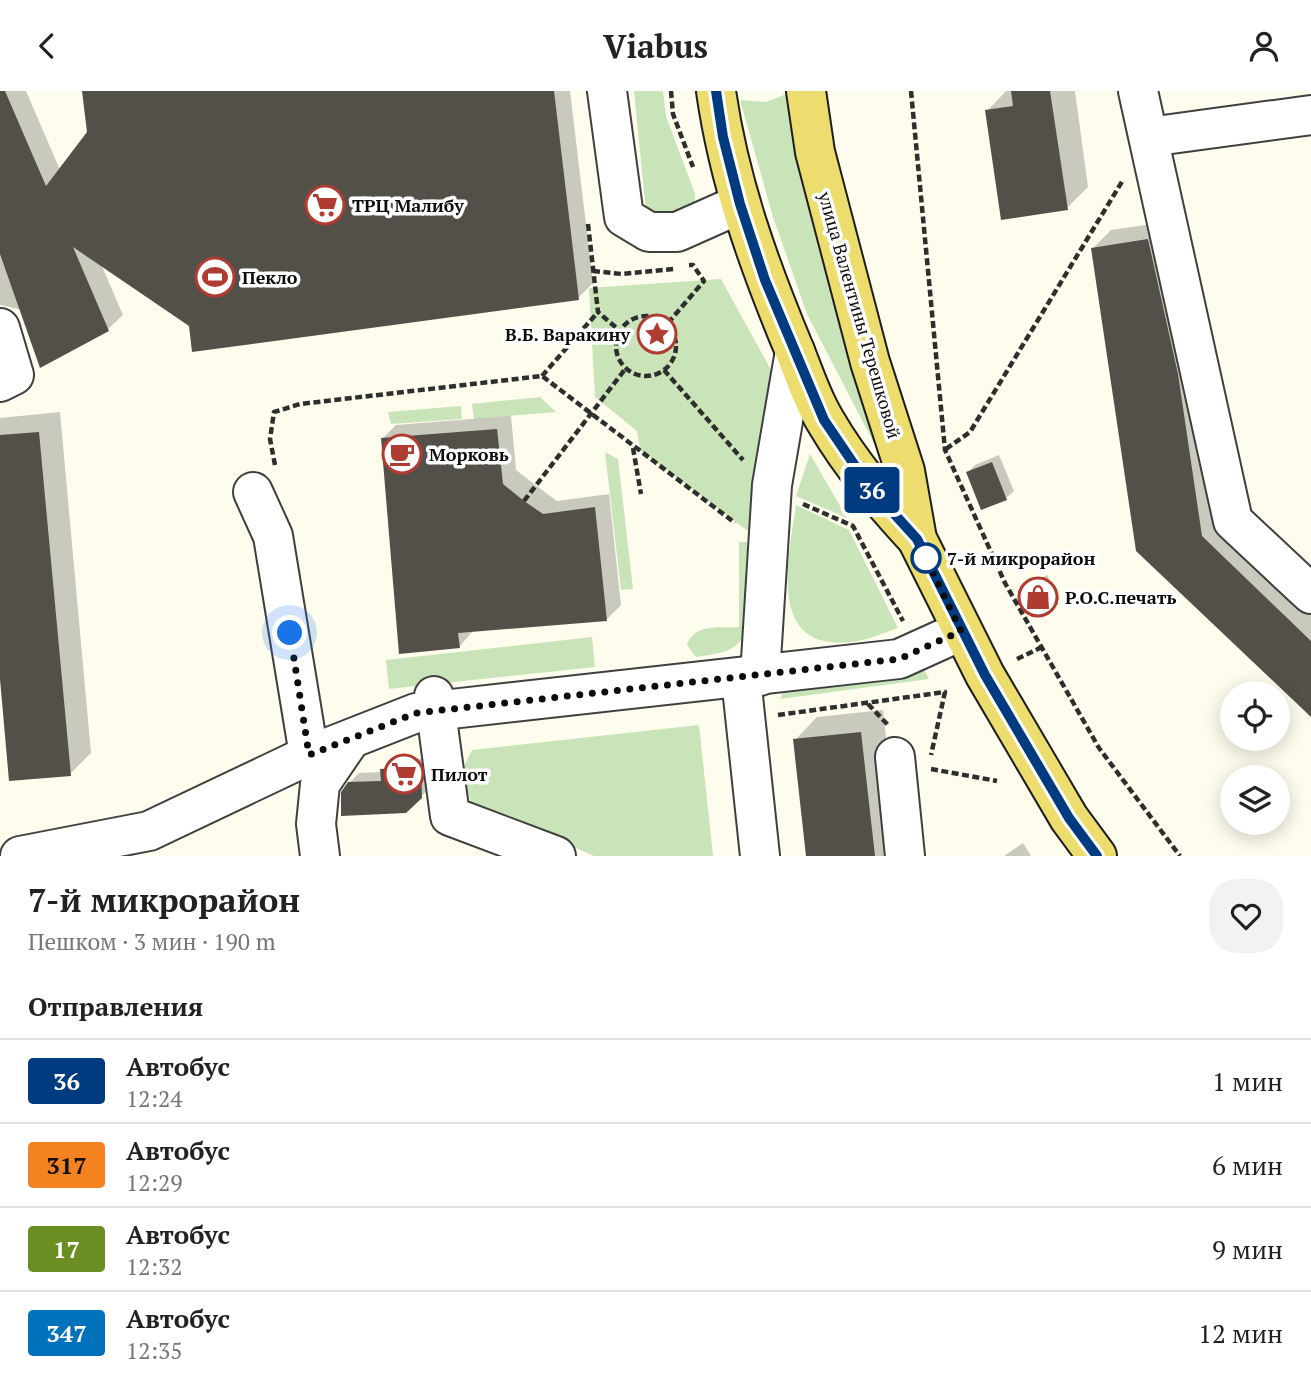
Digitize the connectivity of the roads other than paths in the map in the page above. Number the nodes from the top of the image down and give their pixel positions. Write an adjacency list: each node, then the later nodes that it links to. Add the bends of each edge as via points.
1 (607, 91): 7 (street, via 624,217 685,248)
2 (716, 91): 7 (main road, улица Валентины Терешковой)
3 (806, 91): 12 (main road, улица Валентины Терешковой, via 815,152 870,362 905,471)
4 (1138, 91): 6 (street)
5 (1311, 115): 6 (street)
6 (1149, 138): 13 (street, via 1233,521)
7 (740, 204): 9 (main road, улица Валентины Терешковой)
8 (0, 328): 10 (street, via 14,375)
9 (795, 351): 12 (main road, улица Валентины Терешковой, via 824,420 868,485); 14 (street, via 772,485)
10 (0, 381)
11 (265, 484): 20 (street)
12 (917, 539): 15 (main road, улица Валентины Терешковой)
13 (1311, 594)
14 (764, 617): 16 (street, via 775,645 783,652); 17 (street)
15 (961, 631): 16 (street, via 899,659); 27 (main road, улица Валентины Терешковой, via 1069,818)
16 (834, 667): 17 (street)
17 (750, 677): 18 (street); 25 (street, via 745,720)
18 (435, 703): 19 (street); 24 (street, via 450,816)
19 (350, 740): 20 (street); 23 (street, via 320,784 316,824)
20 (309, 755): 22 (street, via 149,831)
21 (911, 763): 26 (street)
22 (20, 856)
23 (320, 856)
24 (556, 856)
25 (760, 856)
26 (905, 856)
27 (1097, 856)

